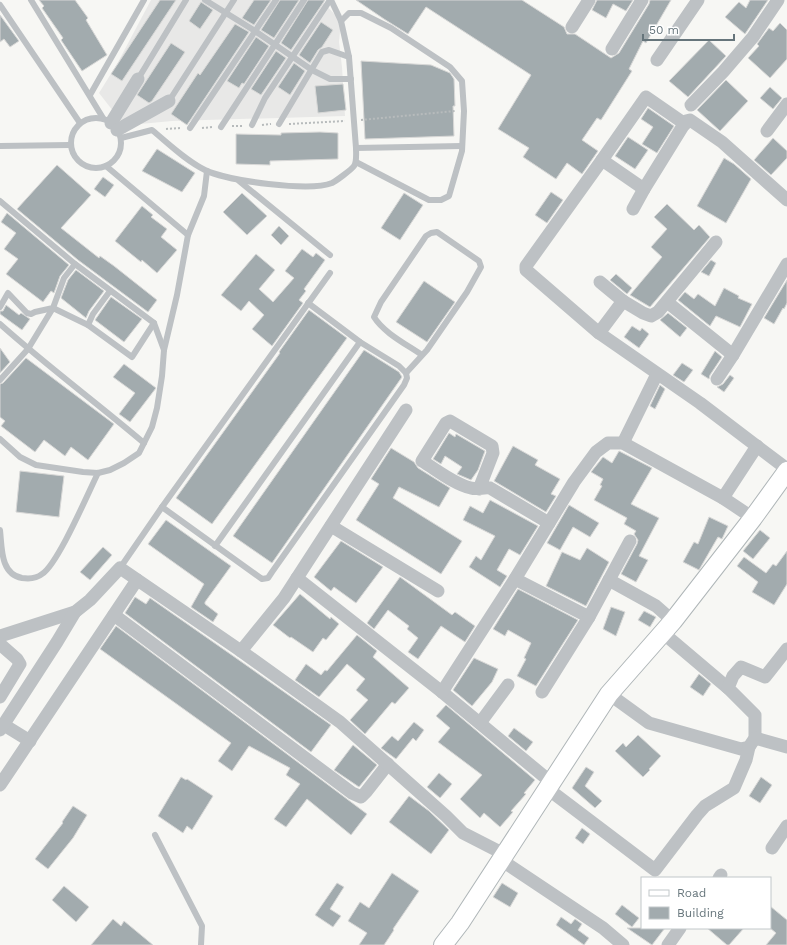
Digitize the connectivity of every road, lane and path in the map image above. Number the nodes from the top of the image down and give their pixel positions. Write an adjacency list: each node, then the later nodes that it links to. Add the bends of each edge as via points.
1 (31, 0): 26 (lane)
2 (144, 0): 26 (lane)
3 (186, 0): 24 (lane)
4 (205, 0): 14 (lane)
5 (234, 0): 14 (lane)
6 (276, 0): 17 (lane)
7 (304, 0): 18 (lane)
8 (330, 0): 15 (lane); 20 (lane)
9 (589, 0): 16 (street)
10 (642, 0): 19 (street)
11 (698, 0): 22 (street)
12 (778, 0): 29 (street, via 752,37)
13 (0, 5): 32 (lane)
14 (225, 14): 17 (lane); 27 (lane)
15 (342, 21): 21 (lane); 30 (lane, via 349,13 361,13 391,28 450,67 462,81)
16 (572, 27)
17 (255, 31): 18 (lane); 38 (lane)
18 (275, 45): 20 (lane); 37 (lane)
19 (612, 49)
20 (293, 56): 23 (lane); 35 (lane, via 265,98)
21 (349, 57): 23 (lane, via 329,50 322,52); 25 (lane)
22 (657, 60)
23 (312, 70): 25 (lane, via 330,79); 33 (lane)
24 (138, 79): 36 (street)
25 (351, 79): 31 (lane)
26 (90, 95): 36 (lane)
27 (169, 101): 36 (street)
28 (787, 104): 40 (street)
29 (691, 105)
30 (464, 111): 31 (path); 43 (lane)
31 (354, 121): 33 (path); 44 (lane)
32 (80, 123): 36 (lane, via 95,117); 41 (lane, via 74,129)
33 (279, 124): 35 (path)
34 (685, 124): 45 (street, via 646,97); 50 (street); 51 (street, via 690,120 722,142)
35 (252, 125): 37 (path)
36 (113, 127): 39 (lane); 47 (lane, via 121,147 118,155)
37 (221, 127): 38 (path)
38 (190, 128): 39 (path)
39 (152, 130): 48 (lane, via 191,162)
40 (767, 130)
41 (70, 145): 42 (lane); 47 (lane, via 72,153 83,164 98,168)
42 (0, 146)
43 (462, 146): 44 (lane); 46 (lane, via 449,196 441,200 429,200)
44 (356, 148): 46 (lane)
45 (602, 160): 50 (street); 70 (street, via 526,266 526,270)
46 (356, 162): 49 (lane, via 332,183 309,187)
47 (106, 166): 54 (lane)
48 (207, 171): 49 (lane); 54 (lane, via 204,196)
49 (239, 181): 56 (lane)
50 (644, 189): 53 (street)
51 (787, 200)
52 (0, 201): 57 (lane)
53 (633, 209)
54 (188, 235): 73 (lane)
55 (716, 242): 63 (street)
56 (330, 255)
57 (76, 264): 61 (lane); 66 (lane, via 64,278)
58 (787, 264): 75 (street)
59 (330, 273): 64 (lane)
60 (600, 282): 62 (street)
61 (110, 291): 68 (lane); 69 (lane)
62 (623, 301): 63 (street, via 651,316); 70 (street)
63 (667, 302): 75 (street)
64 (308, 303): 71 (lane); 89 (lane)
65 (0, 307): 66 (lane, via 8,293 27,313)
66 (53, 308): 69 (lane); 72 (lane)
67 (0, 324): 72 (lane)
68 (154, 324): 69 (lane, via 132,357); 73 (lane)
69 (88, 325)
70 (599, 333): 77 (street)
71 (360, 342): 76 (lane); 95 (lane)
72 (28, 349): 79 (lane); 82 (lane)
73 (164, 350): 82 (lane, via 157,408)
74 (422, 355): 74 (lane, via 467,292 481,267 479,261 437,232 426,236 381,302 374,317 387,331); 76 (lane)
75 (733, 355): 78 (street)
76 (406, 373): 95 (lane, via 404,385 268,578 262,579)
77 (657, 374): 83 (street); 84 (street)
78 (717, 379)
79 (0, 380)
80 (406, 410): 92 (street)
81 (0, 439): 86 (lane, via 20,457 36,465)
82 (144, 443): 86 (lane, via 139,452 124,463)
83 (623, 443): 88 (street); 91 (street, via 608,443 596,452)
84 (757, 446): 85 (street); 88 (street)
85 (787, 470): 90 (street)
86 (98, 473): 93 (lane, via 60,550 42,575 29,580 10,573 5,566)
87 (478, 489): 87 (street, via 459,484 422,461 446,422 450,421 492,446 493,453); 91 (street, via 490,488)
88 (723, 498): 90 (street)
89 (162, 507): 95 (lane); 96 (lane)
90 (753, 518): 105 (street)
91 (549, 523): 98 (street)
92 (331, 526): 97 (street); 101 (street)
93 (0, 530)
94 (630, 541): 100 (street)
95 (215, 546)
96 (120, 568): 99 (street); 102 (street, via 90,600)
97 (297, 578): 109 (street); 112 (street)
98 (515, 579): 104 (street); 112 (street)
99 (137, 580): 103 (street); 109 (street)
100 (609, 580): 104 (street); 105 (street, via 656,606)
101 (438, 591)
102 (74, 612): 106 (street); 117 (street, via 58,642)
103 (114, 614): 118 (street); 121 (street, via 352,793 361,797)
104 (589, 617): 113 (street)
105 (668, 627): 111 (street); 114 (street)
106 (0, 636)
107 (0, 644): 115 (street, via 20,664)
108 (787, 649): 111 (street, via 765,677 741,667 733,676)
109 (242, 651): 121 (street, via 340,722)
110 (508, 685): 116 (street)
111 (728, 688): 119 (street, via 754,715)
112 (442, 692): 116 (street)
113 (542, 692)
114 (609, 694): 119 (street, via 649,723 740,749); 123 (street)
115 (0, 697)
116 (480, 723): 123 (street)
117 (2, 727): 118 (street)
118 (30, 741): 122 (street)
119 (752, 743): 120 (street); 123 (street, via 734,788 705,806 656,870)
120 (787, 747)
121 (388, 764): 127 (street, via 464,833)
122 (0, 785)
123 (550, 786): 127 (street)
124 (787, 826): 126 (street)
125 (155, 835): 129 (lane, via 202,926)
126 (772, 848)
127 (503, 857): 130 (street); 131 (street)
128 (679, 929): 132 (street)
129 (201, 945)
130 (443, 945)
131 (623, 945)
132 (668, 945)

